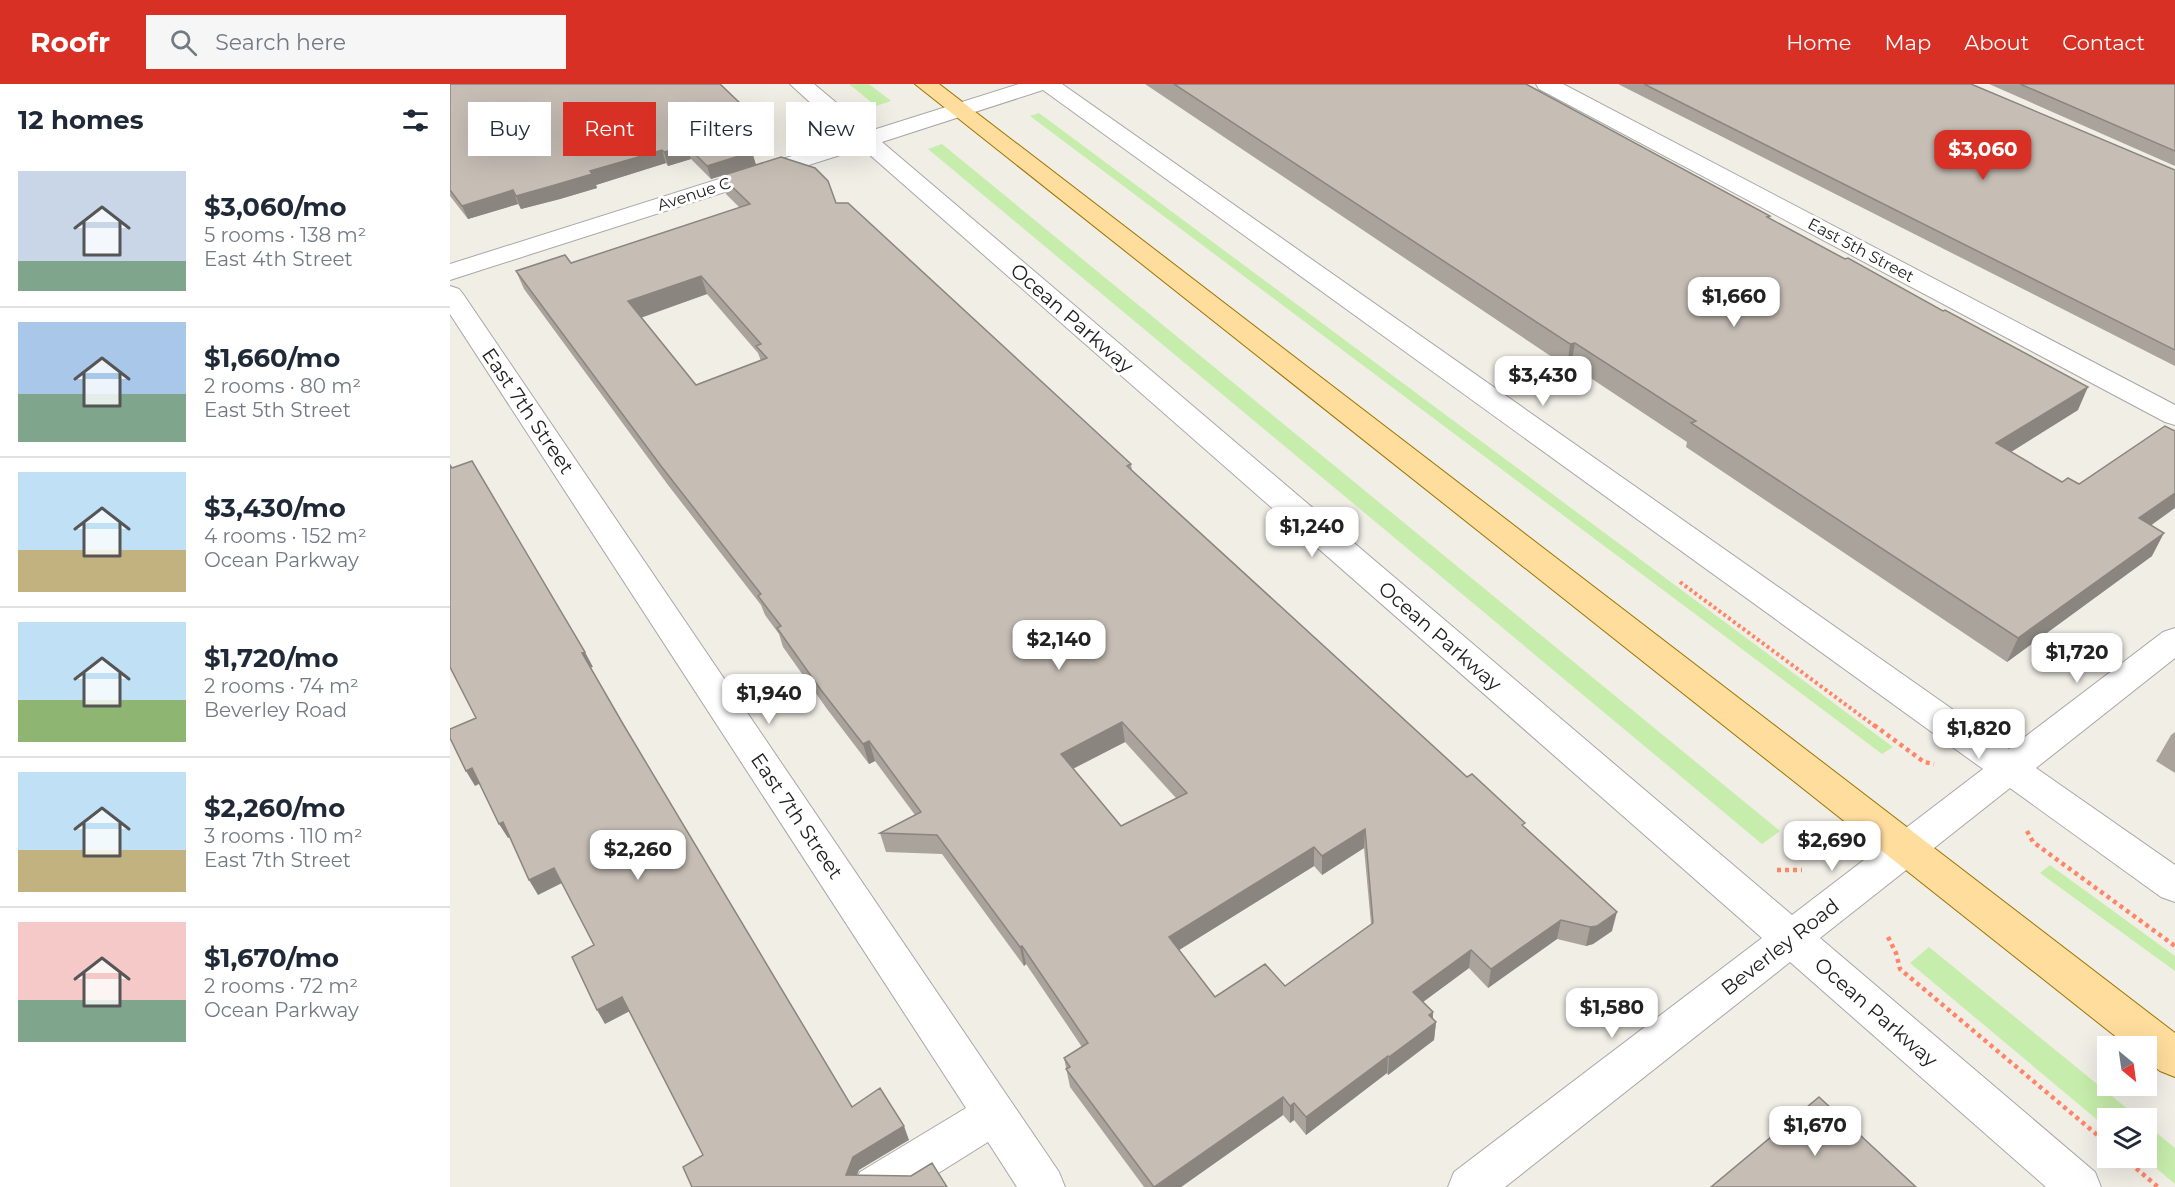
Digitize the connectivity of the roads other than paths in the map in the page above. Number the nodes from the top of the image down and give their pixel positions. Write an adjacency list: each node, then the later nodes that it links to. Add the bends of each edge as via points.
1 (801, 84): 6 (street, Ocean Parkway)
2 (926, 84): 7 (main road)
3 (1041, 84): 7 (street, Avenue C)
4 (1048, 84): 15 (street)
5 (1546, 84): 13 (street, East 5th Street)
6 (822, 102)
7 (960, 110): 8 (street, Avenue C); 16 (main road)
8 (876, 137)
9 (876, 149): 18 (street, Ocean Parkway)
10 (815, 156): 11 (street, Avenue C)
11 (450, 272)
12 (450, 294): 20 (street, East 7th Street)
13 (2175, 416)
14 (2175, 640): 15 (street, Beverley Road)
15 (2011, 769): 16 (street, Beverley Road); 17 (street)
16 (1907, 850): 18 (street, Beverley Road); 19 (main road)
17 (2175, 886)
18 (1791, 939): 23 (street, Beverley Road); 24 (street, Ocean Parkway)
19 (2175, 1058)
20 (995, 1114): 21 (street); 22 (street, East 7th Street)
21 (876, 1187)
22 (1044, 1187)
23 (1470, 1187)
24 (2079, 1187)

